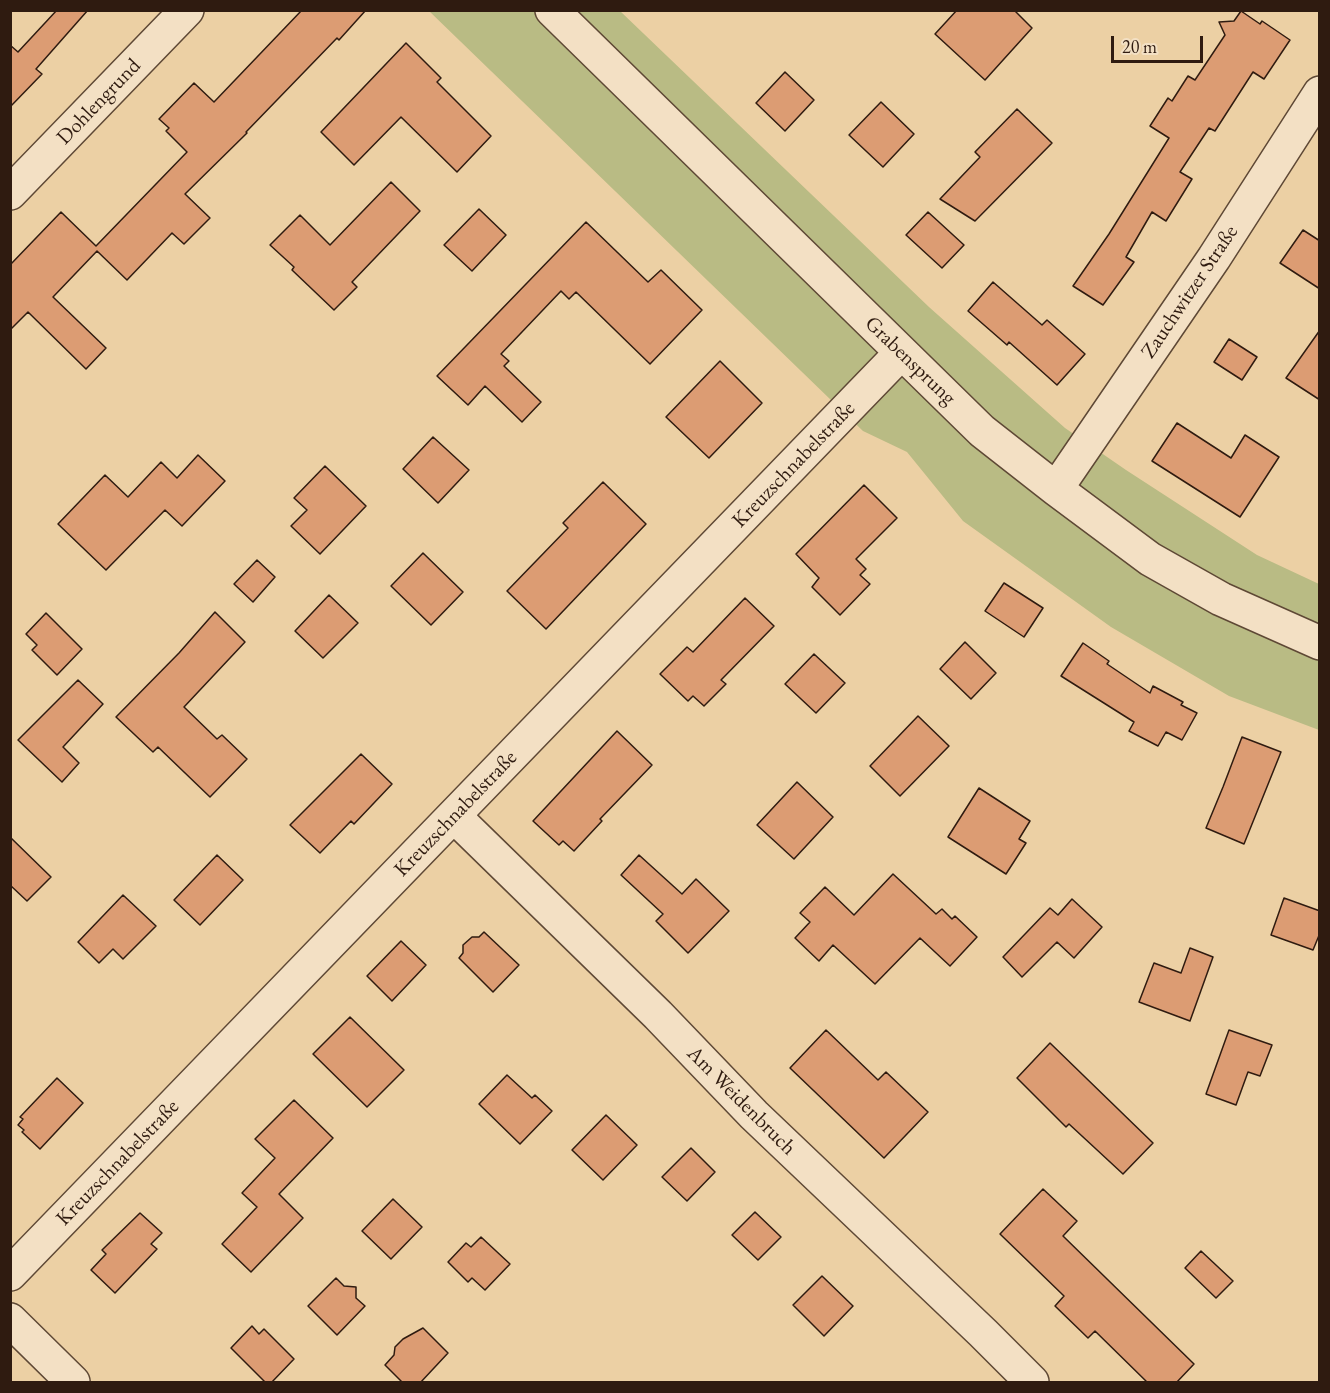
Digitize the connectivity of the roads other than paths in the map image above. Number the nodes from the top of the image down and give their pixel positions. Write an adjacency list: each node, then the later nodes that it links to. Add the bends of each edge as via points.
1 (187, 10): 4 (street, Dohlengrund)
2 (552, 10): 5 (street, Grabensprung)
3 (1320, 93): 6 (street, Zauchwitzer Straße, via 1214,258)
4 (10, 193)
5 (901, 354): 6 (street, Grabensprung, via 982,431); 8 (street, Kreuzschnabelstraße)
6 (1056, 489): 7 (street, Grabensprung, via 1150,559 1187,581)
7 (1320, 643)
8 (453, 816): 9 (street, Kreuzschnabelstraße); 12 (street, Am Weidenbruch)
9 (10, 1274)
10 (10, 1320): 11 (street)
11 (73, 1383)
12 (1032, 1383)

